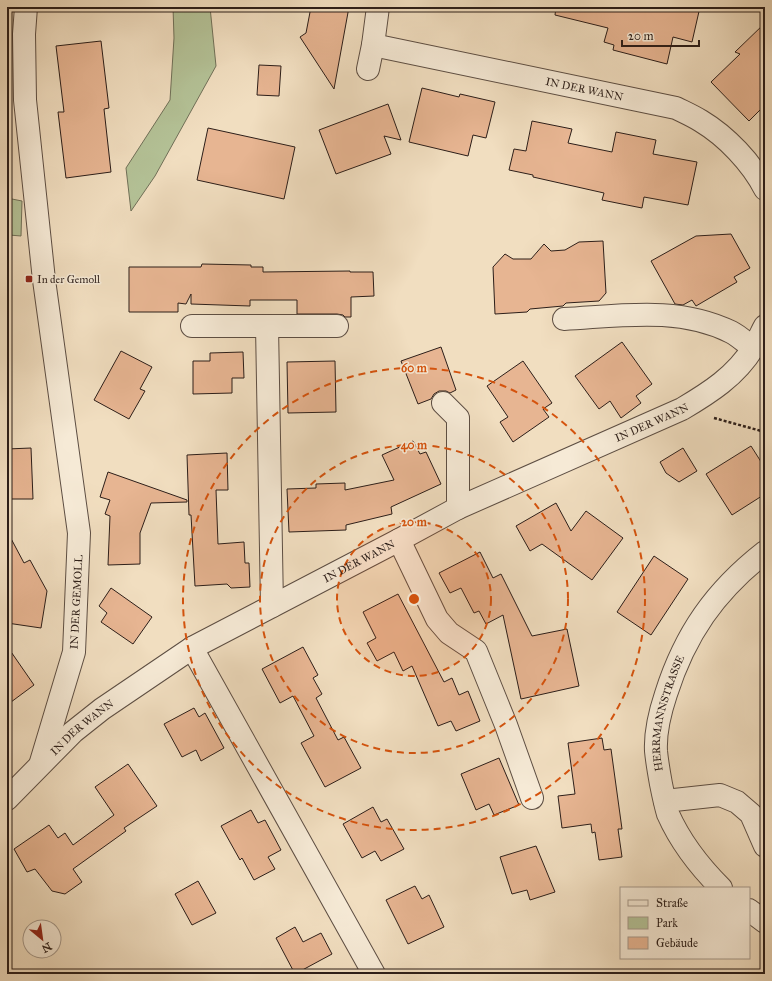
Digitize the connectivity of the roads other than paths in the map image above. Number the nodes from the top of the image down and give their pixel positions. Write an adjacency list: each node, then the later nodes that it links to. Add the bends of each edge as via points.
1 (26, 7): 18 (street, IN DER GEMOLL, via 25,100 44,280 79,533 74,652)
2 (378, 7): 3 (street)
3 (374, 45): 4 (street); 5 (street, IN DER WANN, via 676,108 720,134 752,169)
4 (368, 69)
5 (765, 189)
6 (564, 319): 11 (street, via 659,314 692,318 732,332)
7 (192, 326): 8 (street)
8 (267, 326): 9 (street); 16 (street)
9 (337, 326)
10 (765, 326): 11 (street, IN DER WANN)
11 (753, 348): 13 (street, IN DER WANN, via 726,379 682,410)
12 (443, 403): 13 (street, via 458,418)
13 (458, 508): 14 (street, IN DER WANN)
14 (399, 540): 16 (street, IN DER WANN); 19 (street, via 436,619 449,633 476,651)
15 (765, 552): 21 (street, HERRMANNSTRASSE, via 736,577 716,600 689,637 678,660 662,708 657,734 658,767)
16 (272, 606): 17 (street, IN DER WANN)
17 (192, 648): 18 (street, IN DER WANN, via 87,720); 26 (street)
18 (41, 765): 20 (street, IN DER WANN)
19 (532, 798)
20 (7, 799)
21 (665, 801): 22 (street, via 720,795 737,802 751,814); 23 (street, HERRMANNSTRASSE, via 668,814 684,842)
22 (765, 846)
23 (720, 887)
24 (750, 911): 25 (street)
25 (765, 922)
26 (374, 974)

